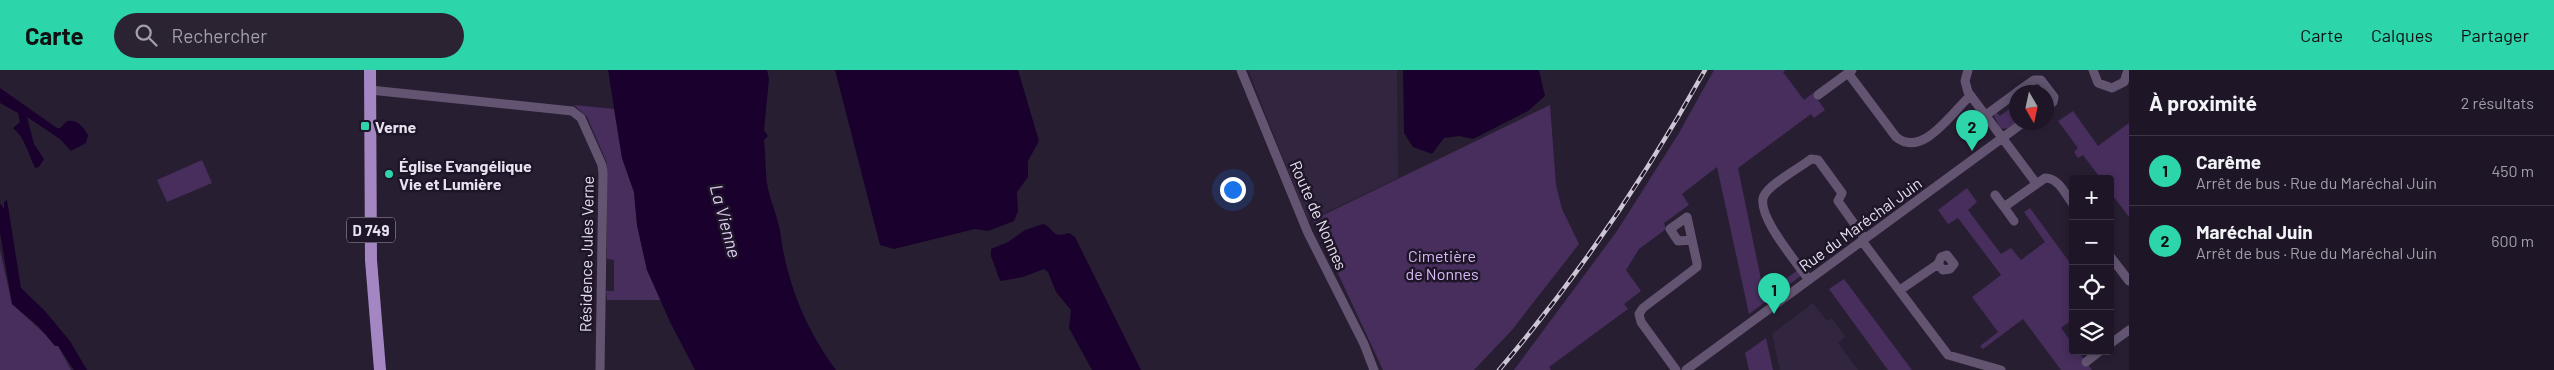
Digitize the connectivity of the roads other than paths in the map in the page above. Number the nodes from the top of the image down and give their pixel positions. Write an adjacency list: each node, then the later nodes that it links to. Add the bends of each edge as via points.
1 (370, 70): 9 (main road, D 749)
2 (1241, 70): 34 (street, Route de Nonnes, via 1308,233)
3 (1968, 70): 11 (street, via 1965,81)
4 (2093, 70): 5 (street, via 2098,83 2112,88 2124,82)
5 (2128, 70)
6 (1850, 71): 10 (street); 11 (street, via 1896,137 1906,142 1918,142 1946,122)
7 (2027, 85): 8 (street, via 2041,80)
8 (2045, 85)
9 (370, 90): 32 (main road, D 749, via 372,260); 33 (street, Résidence Jules Verne, via 572,111 582,118 603,173)
10 (1818, 95)
11 (1970, 96): 13 (street)
12 (2009, 99): 13 (street)
13 (1986, 115): 15 (street)
14 (2012, 130): 15 (street, Rue du Maréchal Juin)
15 (2002, 137): 16 (street); 22 (street, Rue du Maréchal Juin)
16 (2036, 183): 18 (street, via 2052,178); 19 (street)
17 (1995, 195): 19 (street)
18 (2069, 199)
19 (2004, 207): 20 (street)
20 (2014, 221)
21 (1692, 240): 35 (street, via 1697,267 1639,314 1641,322)
22 (1864, 240): 25 (street, Rue du Maréchal Juin); 25 (street, via 1838,201 1842,193 1818,160 1811,159 1766,192 1762,201 1764,217); 27 (street)
23 (2114, 261): 26 (street)
24 (1938, 264): 27 (street)
25 (1809, 280): 36 (street, Rue du Maréchal Juin)
26 (2129, 281)
27 (1900, 290): 37 (street, via 1948,355)
28 (2129, 330): 29 (street)
29 (2114, 341)
30 (2095, 355): 31 (street)
31 (2086, 362)
32 (380, 370)
33 (600, 370)
34 (1374, 370)
35 (1676, 370)
36 (1686, 370)
37 (2001, 370)

